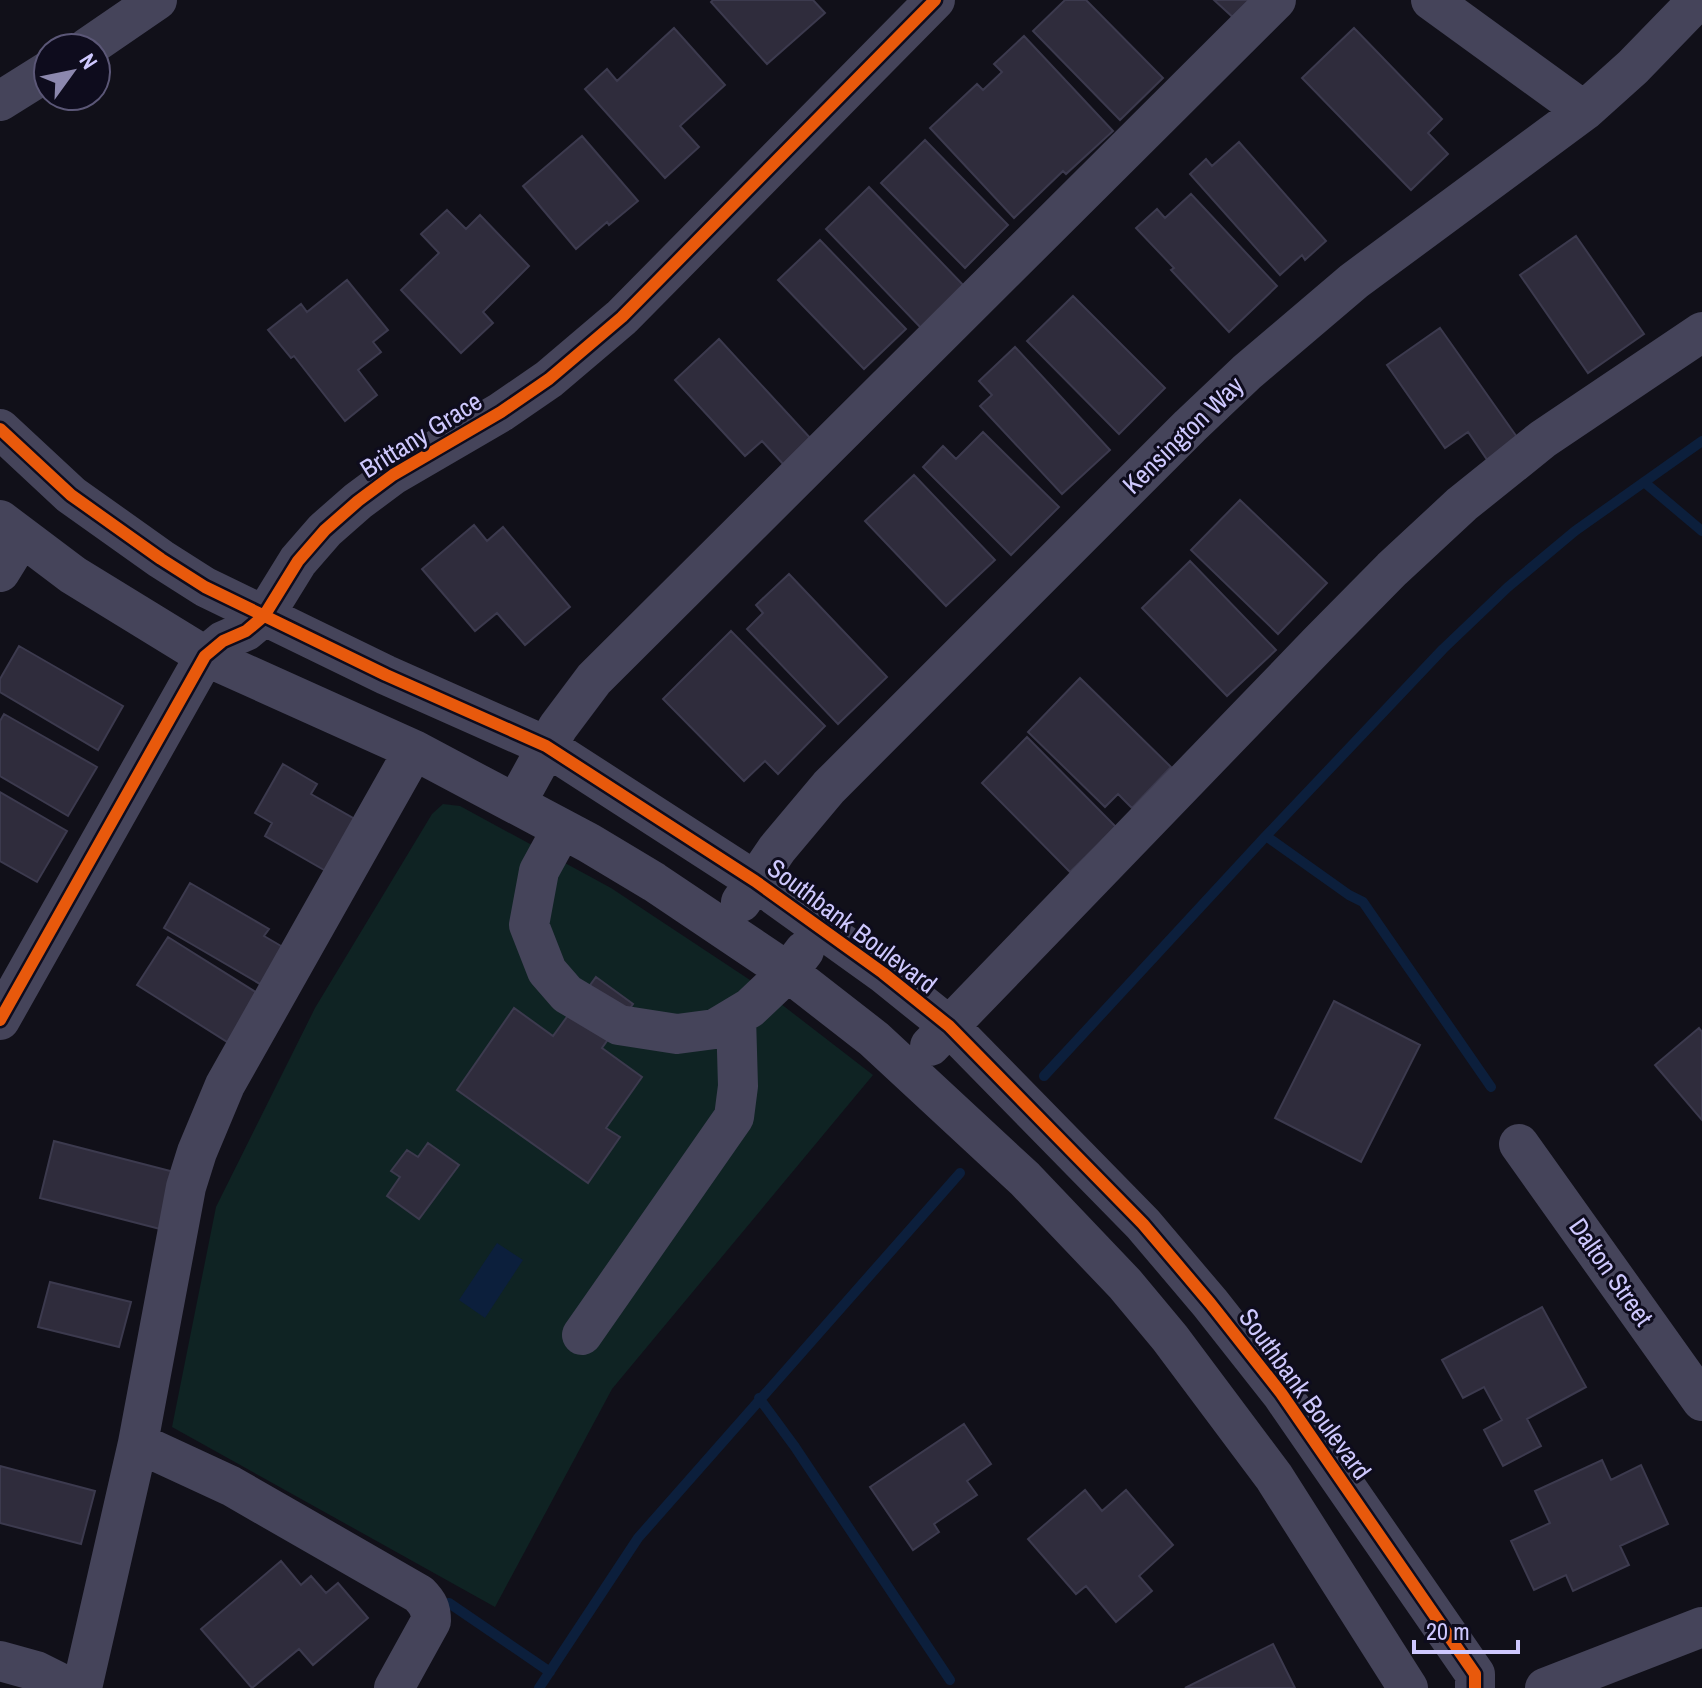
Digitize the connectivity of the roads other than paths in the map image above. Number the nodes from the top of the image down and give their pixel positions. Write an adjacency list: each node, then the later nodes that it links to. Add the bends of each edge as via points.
1 (157, 0): 6 (street)
2 (935, 0): 14 (street, Brittany Grace, via 622,317 549,379 393,475 325,530 298,561)
3 (1276, 0): 16 (street, via 610,663)
4 (1431, 0): 9 (street)
5 (1698, 0): 9 (street, Kensington Way)
6 (110, 32)
7 (32, 81): 8 (street)
8 (0, 101)
9 (1584, 111): 20 (street, Kensington Way, via 1354,281 1247,372 829,787)
10 (1702, 332): 26 (street, via 1543,439 1462,504 1329,633)
11 (0, 429): 14 (street, Southbank Boulevard, via 71,495 161,559)
12 (10, 529): 13 (street); 15 (street, via 117,604)
13 (0, 572)
14 (264, 616): 15 (street, Brittany Grace); 16 (street, Southbank Boulevard)
15 (205, 656): 17 (street); 25 (street, Brittany Grace)
16 (546, 746): 18 (street); 20 (street, Southbank Boulevard)
17 (414, 750): 18 (street); 31 (street, via 209,1119 186,1187)
18 (516, 803): 19 (street)
19 (562, 829): 21 (street); 24 (street, via 539,871 529,925 547,971 567,994 632,1029 677,1034 715,1029)
20 (755, 881): 21 (street, Kensington Way); 22 (street, Southbank Boulevard)
21 (723, 928): 23 (street)
22 (821, 928): 23 (street); 26 (street, Southbank Boulevard)
23 (788, 972): 24 (street); 27 (street)
24 (736, 1017): 29 (street, via 734,1117)
25 (0, 1020)
26 (949, 1026): 27 (street); 38 (street, Southbank Boulevard, via 1143,1224 1210,1303 1359,1503 1475,1674)
27 (909, 1069): 37 (street, via 1025,1179 1170,1338 1274,1477)
28 (1519, 1144): 30 (street, Dalton Street)
29 (582, 1335)
30 (1702, 1401)
31 (138, 1443): 35 (street); 36 (street, via 231,1486 419,1594 431,1611 431,1621)
32 (1702, 1627): 39 (street)
33 (0, 1661): 34 (street)
34 (70, 1688)
35 (82, 1688)
36 (394, 1688)
37 (1408, 1688)
38 (1475, 1688)
39 (1545, 1688)

